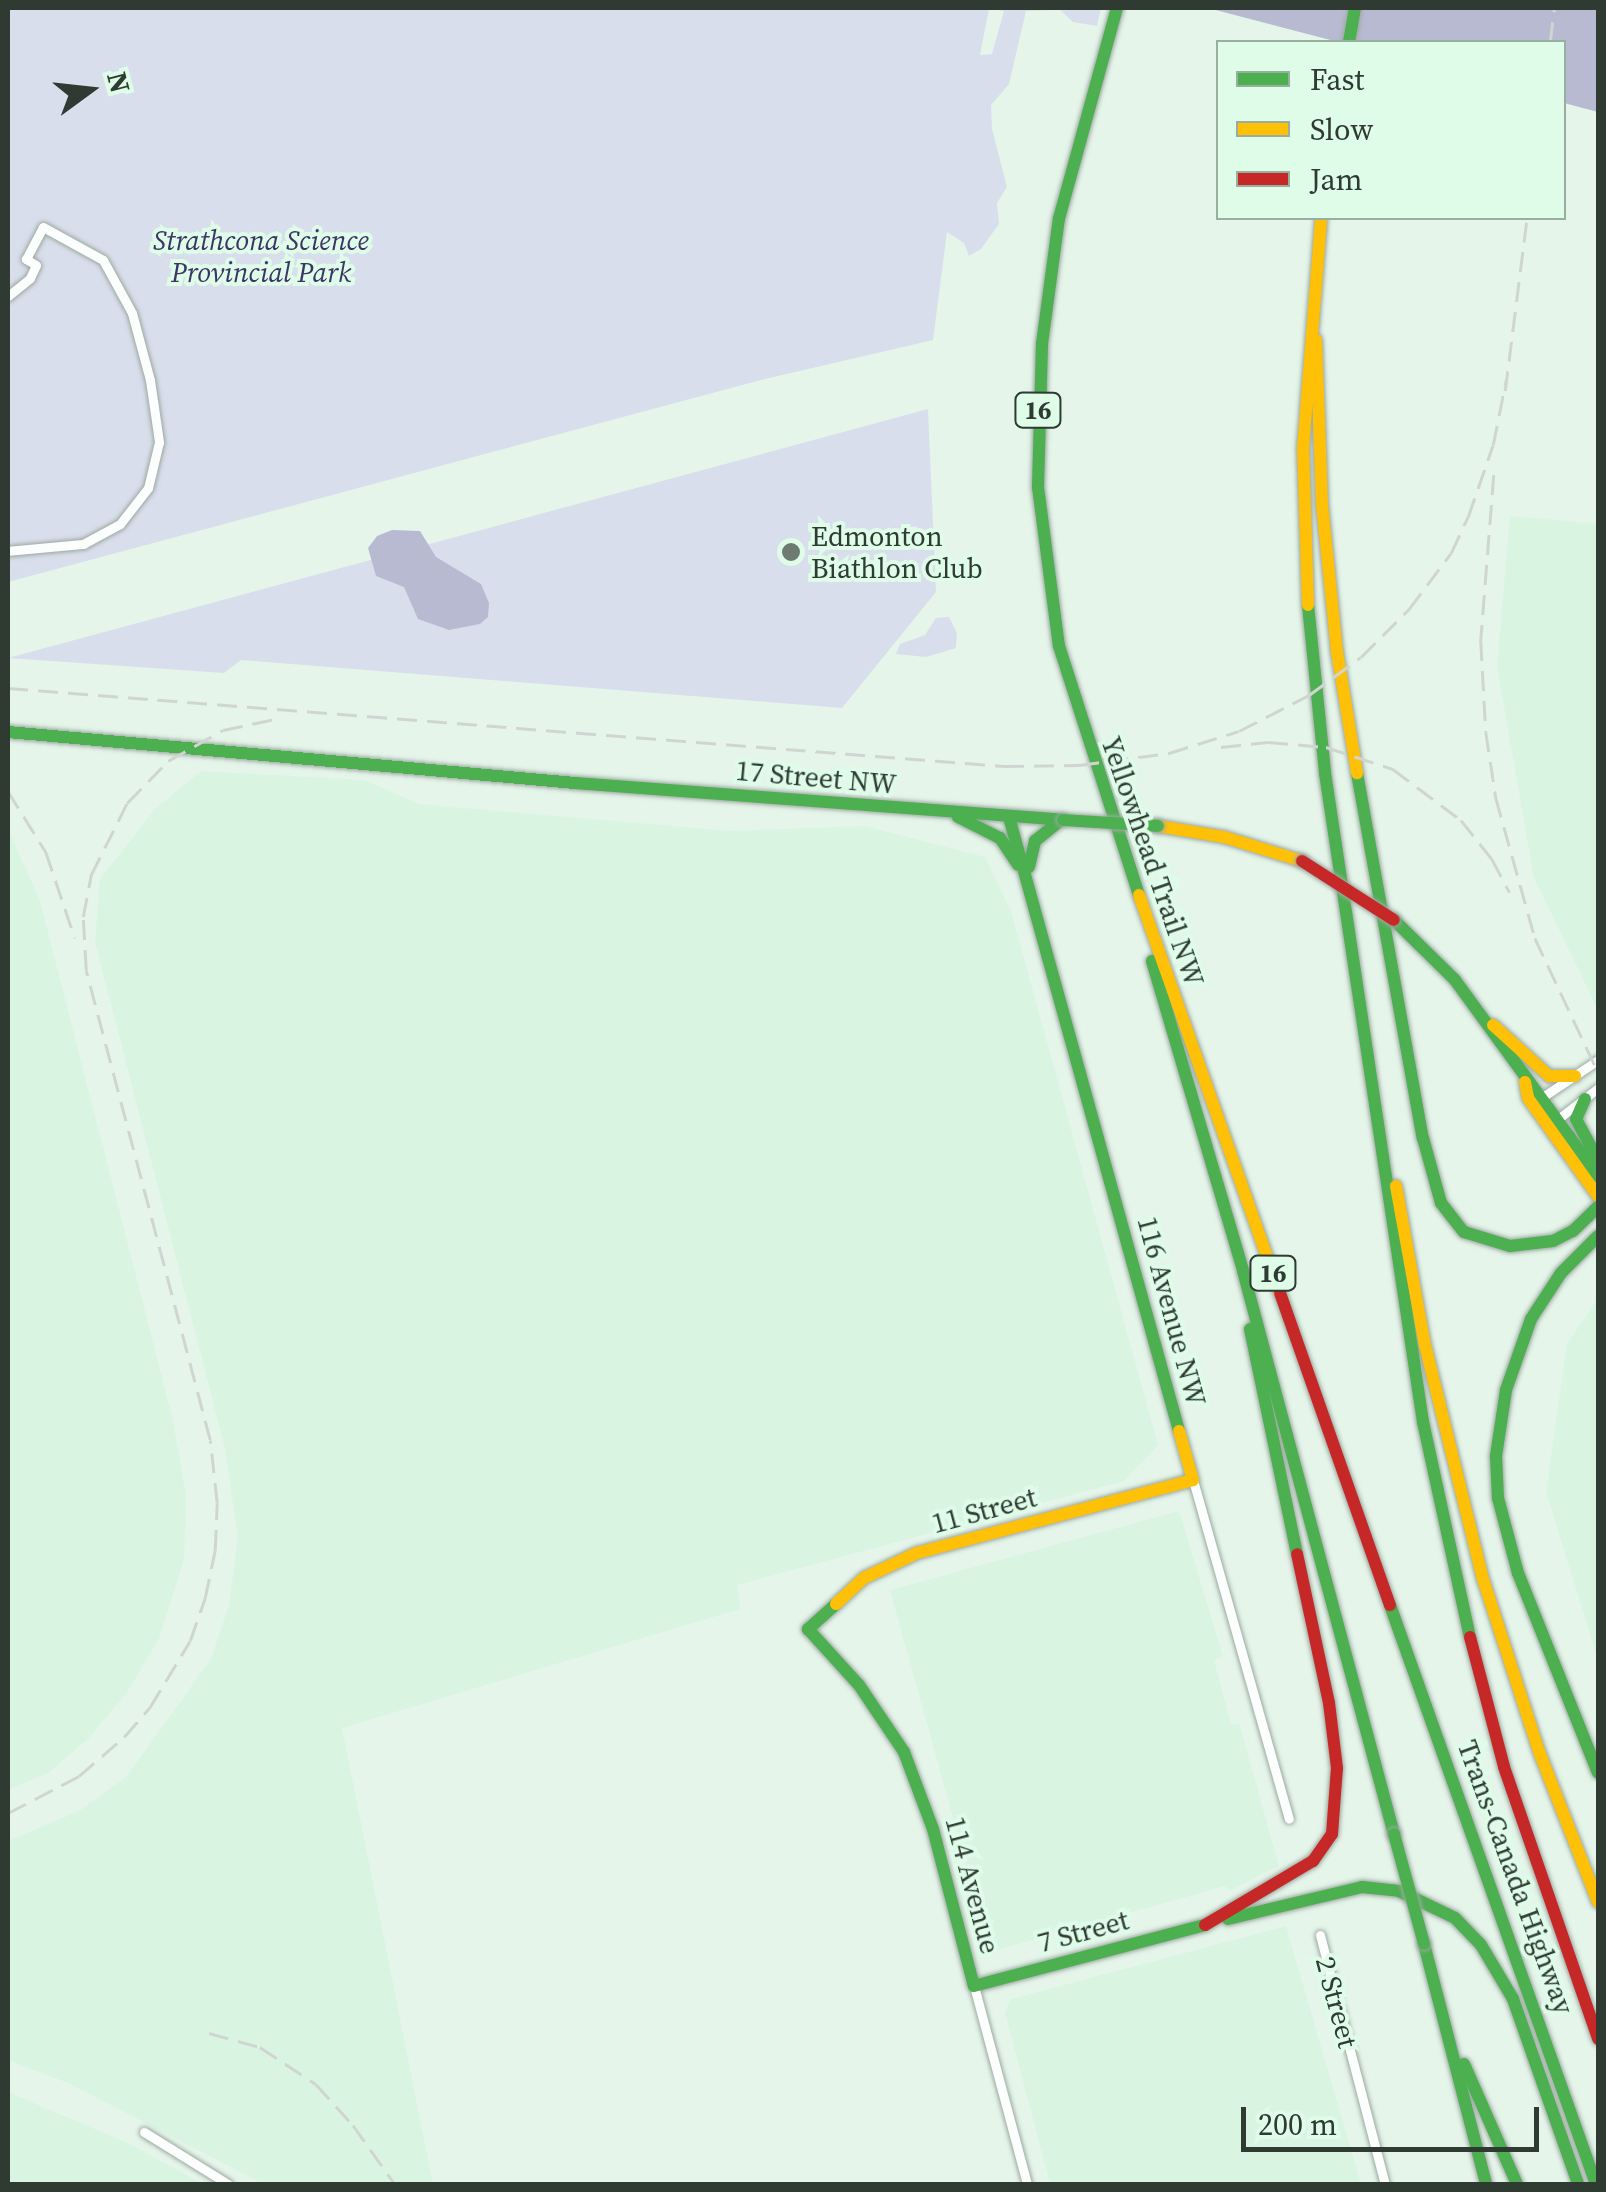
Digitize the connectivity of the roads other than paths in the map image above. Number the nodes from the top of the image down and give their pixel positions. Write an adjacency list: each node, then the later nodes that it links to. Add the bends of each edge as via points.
1 (1117, 8): 12 (main road, Yellowhead Trail NW / 16, via 1050,266 1038,383 1038,487 1060,646)
2 (1355, 8): 3 (main road)
3 (1349, 40)
4 (1321, 220): 5 (main road)
5 (1313, 280): 18 (main road, via 1303,466 1308,618 1324,773); 25 (main road, via 1322,504 1337,652 1391,969 1440,1203 1464,1232 1510,1246 1553,1241)
6 (8, 296): 7 (street, via 36,265 26,259 43,226 102,260 132,312 158,442 148,488 120,524 83,544)
7 (8, 551)
8 (8, 732): 9 (main road, 17 Street NW)
9 (947, 812): 10 (main road, 17 Street NW); 13 (main road, via 1000,838)
10 (1009, 817): 11 (main road, 17 Street NW); 13 (main road, 116 Avenue NW)
11 (1063, 820): 13 (main road, via 1047,828 1028,857); 14 (main road, 17 Street NW, bridge, via 1224,837 1302,861 1394,920)
12 (1120, 844): 27 (main road); 30 (main road, Yellowhead Trail NW / 16)
13 (1033, 894): 28 (main road, 116 Avenue NW)
14 (1477, 1011): 16 (main road, via 1549,1076); 20 (main road, 17 Street NW)
15 (1598, 1060): 16 (street)
16 (1576, 1076): 20 (street)
17 (1598, 1088): 19 (street)
18 (1373, 1094): 33 (main road, via 1483,1580); 38 (main road, via 1452,1573 1504,1768)
19 (1585, 1099): 21 (street); 22 (main road, via 1576,1119)
20 (1538, 1101): 21 (main road, 17 Street NW)
21 (1552, 1123): 23 (main road); 24 (main road)
22 (1598, 1160)
23 (1598, 1176)
24 (1598, 1196)
25 (1598, 1207)
26 (1598, 1236): 31 (main road, via 1561,1272 1531,1319 1506,1390 1496,1456 1498,1498 1518,1572)
27 (1243, 1270): 34 (main road, via 1250,1336 1329,1703 1337,1796 1332,1834 1313,1860); 37 (main road, bridge)
28 (1193, 1480): 29 (main road, 11 Street, via 917,1553 864,1578); 32 (street, 116 Avenue NW)
29 (808, 1629): 36 (main road, 114 Avenue, via 868,1697 904,1752 933,1830)
30 (1426, 1701): 46 (main road, Trans-Canada Highway / 16)
31 (1598, 1773)
32 (1289, 1819)
33 (1598, 1902)
34 (1205, 1925): 36 (main road, 7 Street); 45 (main road, 7 Street, via 1362,1887 1399,1891 1455,1918 1481,1945 1513,1999)
35 (1320, 1935): 42 (street, 2 Street)
36 (974, 1986): 41 (street, 114 Avenue)
37 (1442, 2009): 43 (main road); 44 (main road)
38 (1598, 2039)
39 (144, 2132): 40 (street)
40 (228, 2184)
41 (1027, 2184)
42 (1385, 2184)
43 (1486, 2184)
44 (1517, 2184)
45 (1578, 2184)
46 (1596, 2184)

